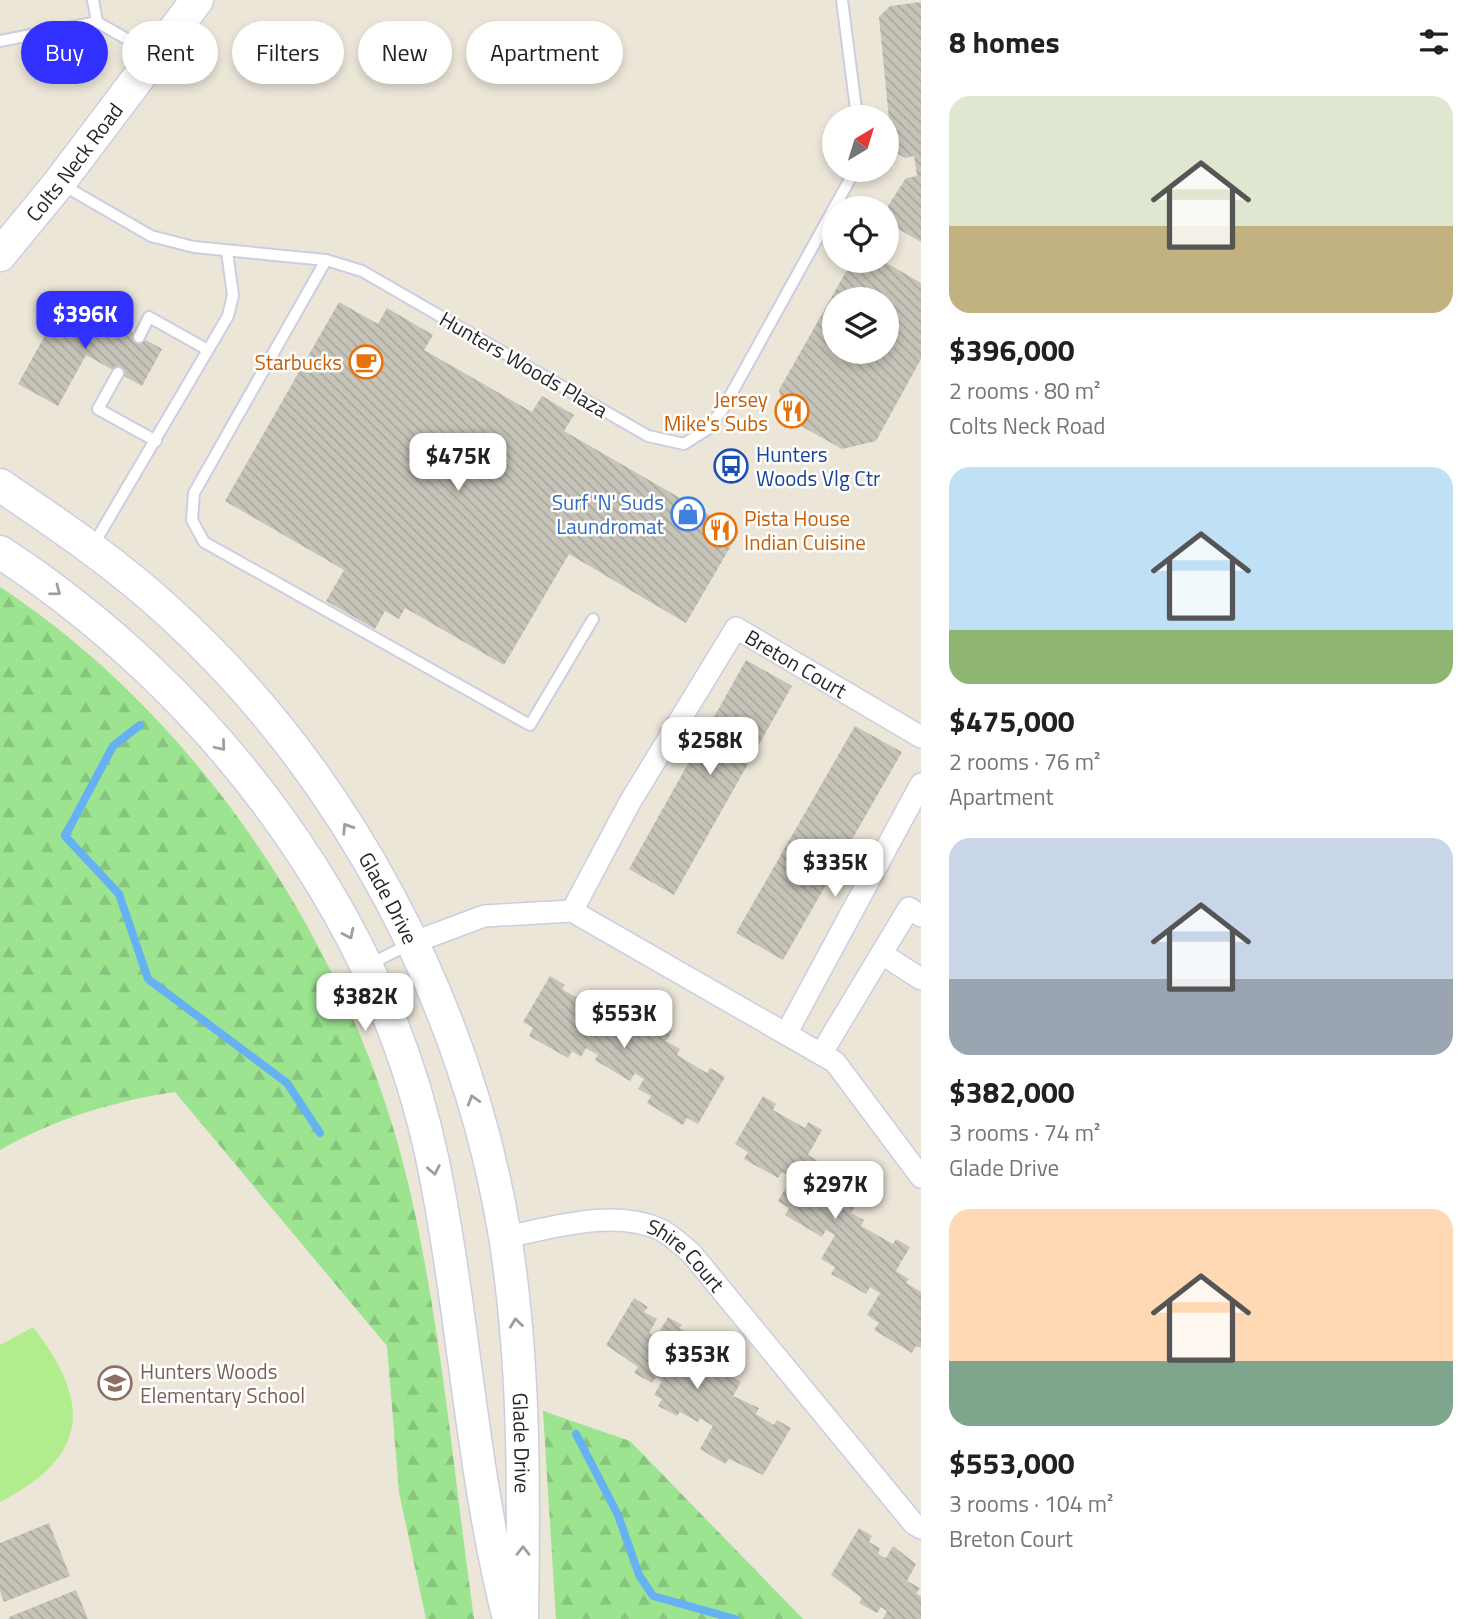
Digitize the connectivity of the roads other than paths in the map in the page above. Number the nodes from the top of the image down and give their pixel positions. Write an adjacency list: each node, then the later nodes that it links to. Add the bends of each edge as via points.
1 (93, 0): 4 (lane)
2 (197, 0): 5 (street, Colts Neck Road)
3 (842, 0): 9 (lane)
4 (97, 21)
5 (181, 21)
6 (21, 37): 7 (lane)
7 (0, 41)
8 (134, 84): 11 (street, Colts Neck Road)
9 (855, 105)
10 (848, 182): 14 (lane, Hunters Woods Plaza, via 724,407 709,428 684,444 648,436 362,271)
11 (59, 183): 12 (lane, Hunters Woods Plaza, via 150,236); 13 (street, Colts Neck Road)
12 (227, 252): 14 (lane, Hunters Woods Plaza); 16 (lane, via 233,295 228,316)
13 (0, 255)
14 (326, 260): 22 (lane, via 194,493 192,520 204,542 530,725)
15 (139, 337): 16 (lane, via 149,317)
16 (208, 350): 18 (lane)
17 (118, 373): 18 (lane, via 98,409)
18 (156, 441): 20 (lane)
19 (0, 485): 20 (street, Glade Drive)
20 (91, 548): 27 (street, Glade Drive, one-way to 20, via 349,831 279,732 231,674 172,615)
21 (0, 552): 29 (street, Glade Drive, one-way to 29, via 127,649 212,735 293,838)
22 (593, 619)
23 (921, 737): 25 (street, Breton Court, via 736,628 630,802)
24 (921, 783): 31 (street)
25 (572, 911): 27 (street, via 484,916); 31 (street)
26 (921, 916): 28 (street, via 909,908)
27 (412, 943): 29 (lane); 34 (street, Glade Drive, one-way to 27, via 474,1102)
28 (882, 954): 30 (street); 32 (street)
29 (365, 967): 36 (street, Glade Drive, one-way to 36, via 401,1052 432,1160 478,1474)
30 (921, 979)
31 (786, 1034): 32 (street)
32 (821, 1054): 33 (street, via 835,1062)
33 (921, 1177)
34 (505, 1237): 35 (street, Shire Court, via 605,1222 635,1222 664,1231 691,1253); 37 (street, Glade Drive, one-way to 34, via 517,1333)
35 (921, 1528)
36 (509, 1619)
37 (523, 1619)

